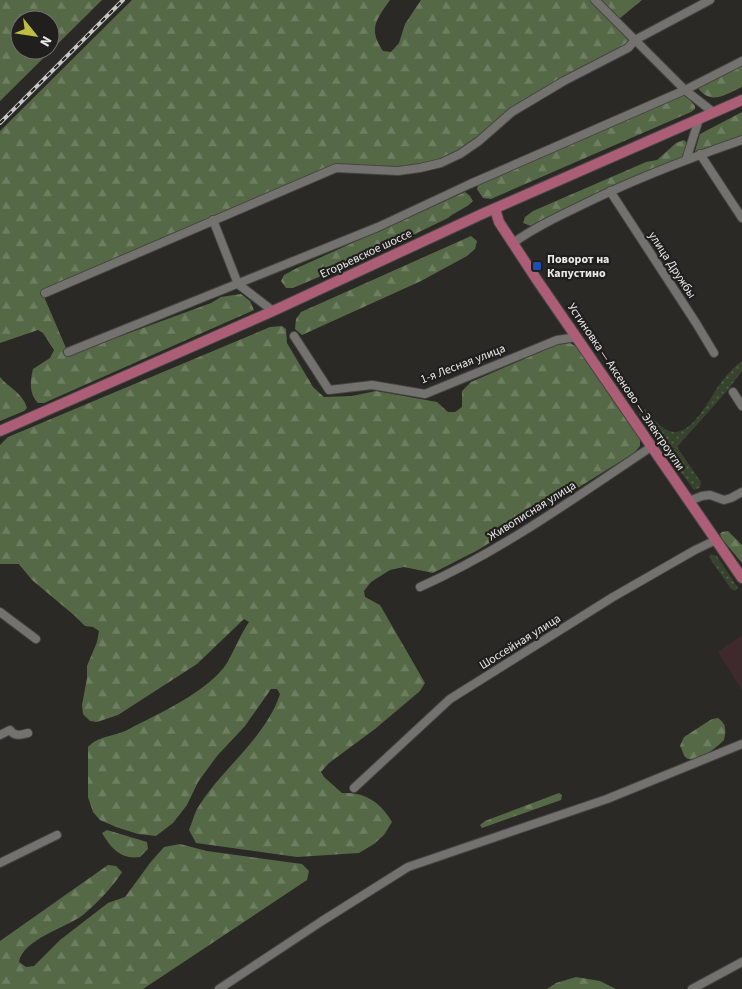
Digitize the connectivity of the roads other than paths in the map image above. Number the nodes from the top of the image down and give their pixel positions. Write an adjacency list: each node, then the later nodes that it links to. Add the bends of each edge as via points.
1 (595, 0): 3 (street)
2 (710, 0): 3 (street)
3 (635, 40): 5 (street); 15 (street, via 628,48 512,112 479,141 441,163 398,171 336,168)
4 (742, 61): 5 (street)
5 (685, 90): 7 (street); 17 (street, via 378,227)
6 (742, 100): 7 (main road, Егорьевское шоссе)
7 (713, 112): 8 (main road, Егорьевское шоссе)
8 (699, 119): 11 (street); 13 (main road, Егорьевское шоссе)
9 (742, 140): 10 (street)
10 (700, 154): 11 (street); 14 (street)
11 (686, 160): 12 (street)
12 (610, 191): 16 (street, via 533,228); 23 (street, улица Дружбы)
13 (495, 209): 16 (main road, Устиновка — Аксеново — Электроугли, via 499,222); 19 (main road, Егорьевское шоссе)
14 (742, 218)
15 (213, 220): 17 (street); 18 (street)
16 (513, 243): 21 (main road, Устиновка — Аксеново — Электроугли)
17 (238, 284): 19 (street); 22 (street)
18 (44, 293)
19 (273, 312): 26 (main road, Егорьевское шоссе)
20 (294, 336): 21 (street, 1-я Лесная улица, via 329,390 372,385 425,394 557,340)
21 (577, 337): 27 (main road, Устиновка — Аксеново — Электроугли)
22 (68, 352)
23 (714, 353)
24 (733, 392): 25 (street)
25 (742, 406)
26 (0, 431)
27 (652, 447): 29 (main road, Устиновка — Аксеново — Электроугли); 32 (street, Живописная улица, via 521,533)
28 (742, 492): 29 (street, via 724,500 710,495)
29 (689, 501): 30 (main road, Устиновка — Аксеново — Электроугли)
30 (716, 540): 31 (main road, Устиновка — Аксеново — Электроугли); 38 (street, Шоссейная улица, via 613,597 450,699)
31 (742, 578)
32 (420, 587)
33 (0, 612): 34 (street)
34 (36, 639)
35 (28, 733): 36 (street, via 17,735 10,730)
36 (0, 735)
37 (742, 744): 42 (street, via 607,799 408,867)
38 (354, 788)
39 (57, 835): 40 (street)
40 (0, 863)
41 (742, 962): 43 (street)
42 (219, 989)
43 (692, 989)

